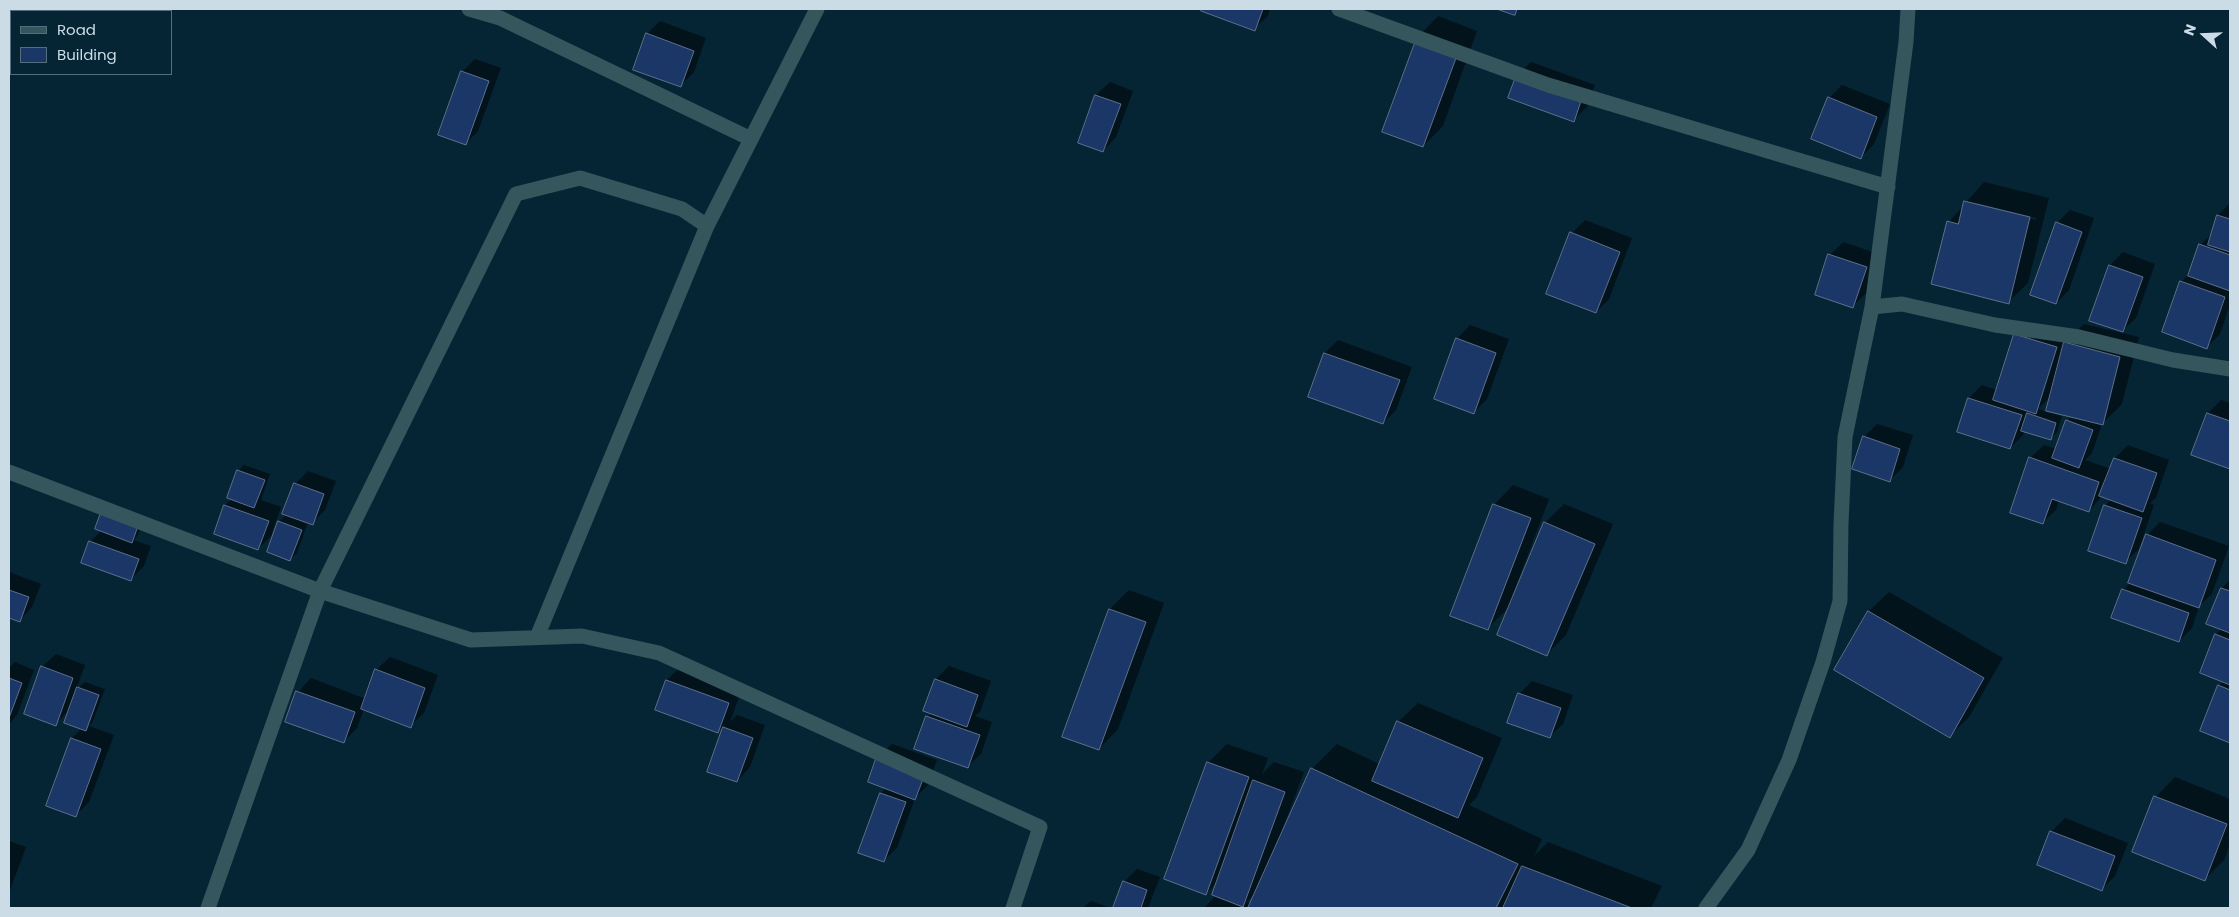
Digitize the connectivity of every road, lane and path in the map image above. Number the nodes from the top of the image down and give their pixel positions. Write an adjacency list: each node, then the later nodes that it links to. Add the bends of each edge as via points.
1 (469, 9): 5 (street, via 500,18)
2 (817, 9): 5 (street)
3 (1339, 9): 6 (street, via 1548,85)
4 (1908, 9): 6 (street)
5 (752, 139): 7 (street)
6 (1888, 187): 8 (street)
7 (707, 226): 11 (street, via 682,209 580,178 516,194); 12 (street)
8 (1872, 306): 9 (street, via 1902,304 1995,325 2079,336 2173,360); 15 (street, via 1845,437 1840,601 1789,760 1748,850)
9 (2230, 369)
10 (9, 472): 11 (street)
11 (320, 591): 12 (street, via 471,640); 13 (street)
12 (537, 637): 14 (street, via 582,636 659,653 1040,827)
13 (208, 908)
14 (1013, 908)
15 (1706, 908)

